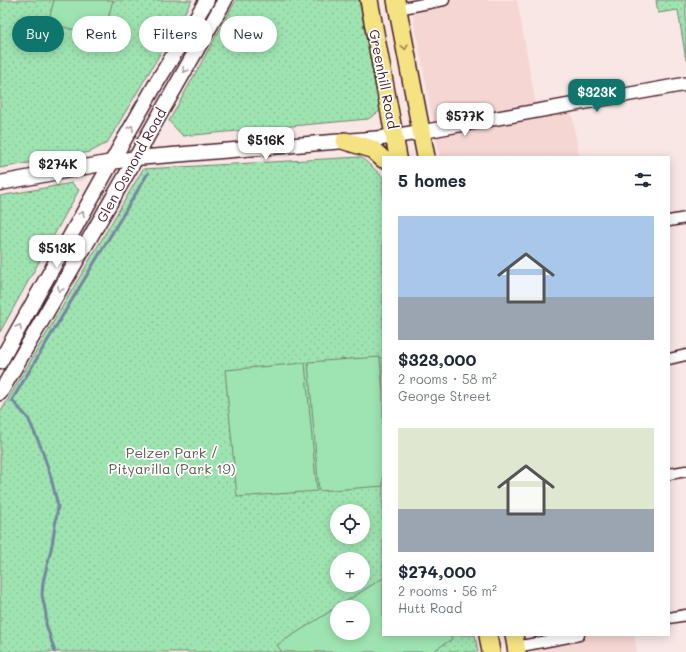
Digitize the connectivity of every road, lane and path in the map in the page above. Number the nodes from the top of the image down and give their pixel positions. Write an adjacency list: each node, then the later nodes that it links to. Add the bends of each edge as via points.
1 (207, 0): 14 (main road, Glen Osmond Road, one-way to 1)
2 (225, 0): 12 (main road, Glen Osmond Road, one-way to 12)
3 (444, 0): 4 (street)
4 (397, 4): 5 (highway); 7 (highway, Greenhill Road, one-way to 7)
5 (370, 7): 8 (highway, Greenhill Road)
6 (686, 84): 7 (street)
7 (421, 132): 8 (main road); 11 (highway, Greenhill Road)
8 (395, 137): 9 (main road); 10 (highway, Greenhill Road)
9 (345, 141): 12 (main road); 13 (highway, via 372,149)
10 (398, 156)
11 (426, 156)
12 (136, 158): 14 (main road); 21 (main road, Glen Osmond Road, one-way to 21)
13 (382, 158)
14 (112, 162): 15 (main road); 20 (main road, Glen Osmond Road, one-way to 14)
15 (0, 183)
16 (686, 218): 17 (street)
17 (670, 221)
18 (686, 356): 19 (street)
19 (670, 359)
20 (0, 362)
21 (0, 393)
22 (686, 471): 23 (street)
23 (670, 474)
24 (686, 615): 25 (street)
25 (670, 618)
26 (488, 636): 29 (highway)
27 (573, 636): 28 (street)
28 (516, 645)
29 (491, 652)

